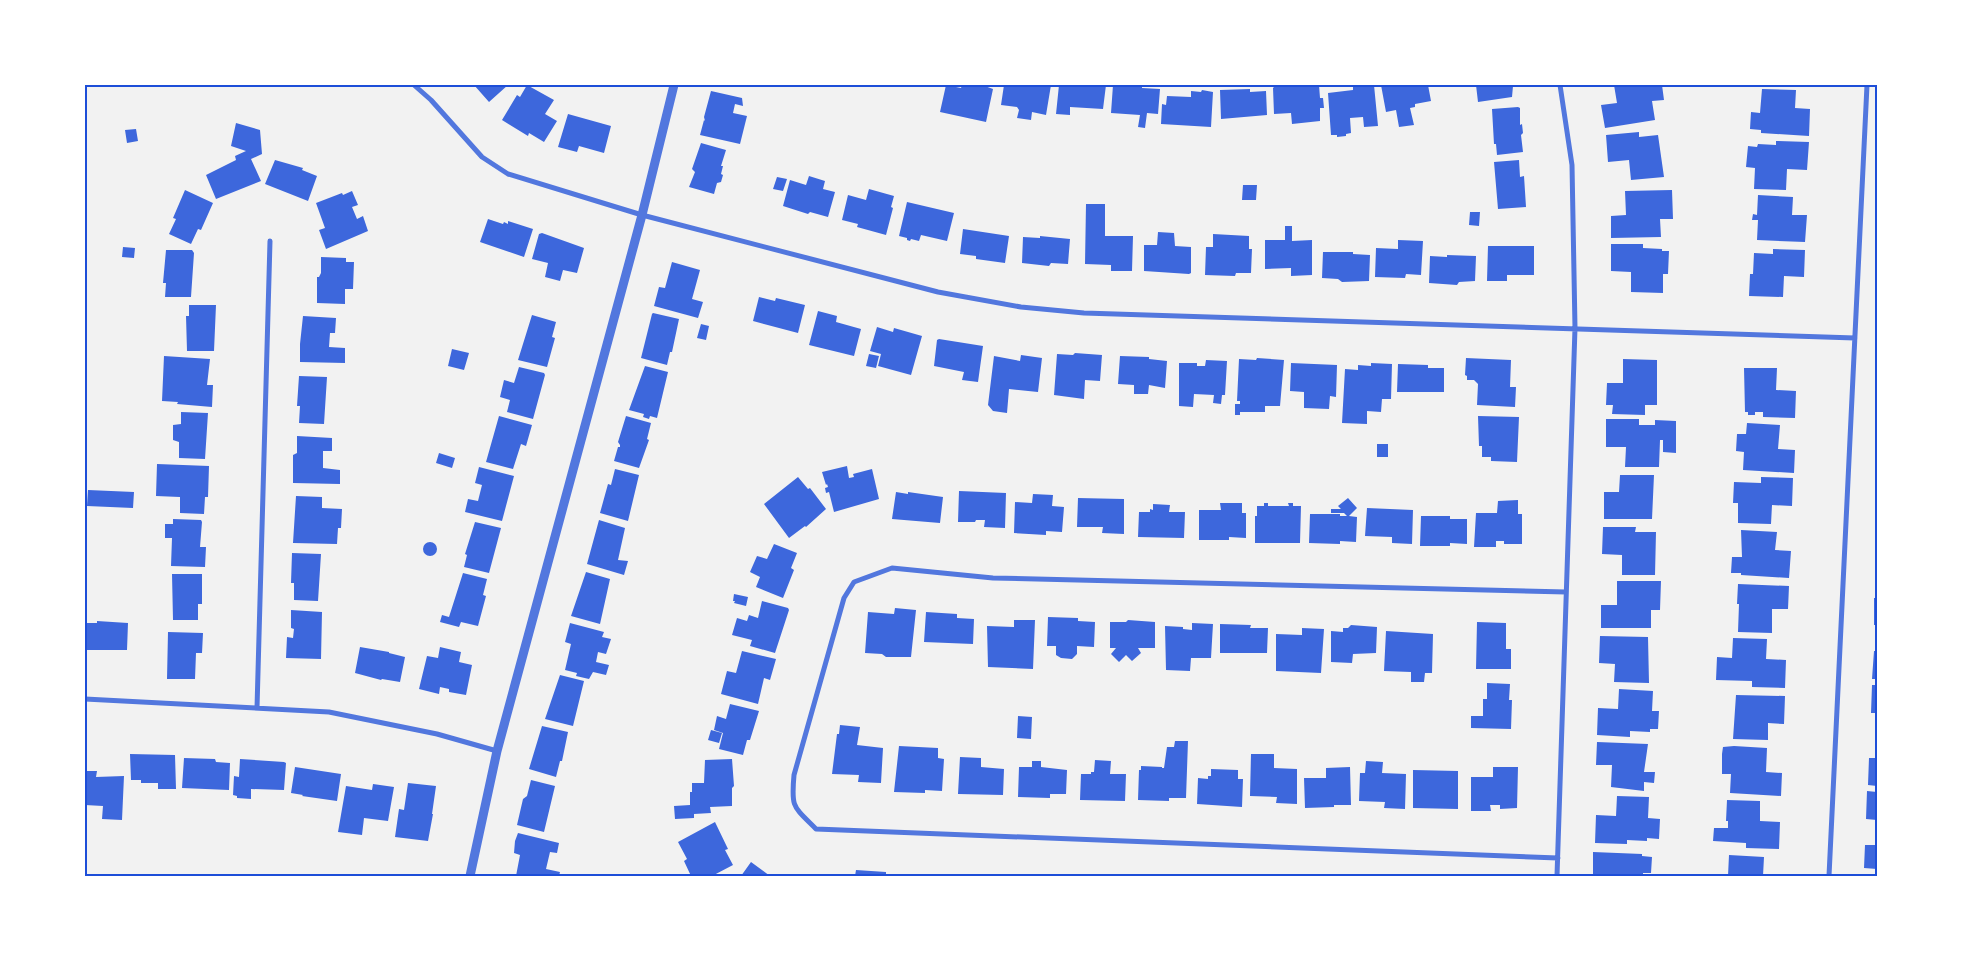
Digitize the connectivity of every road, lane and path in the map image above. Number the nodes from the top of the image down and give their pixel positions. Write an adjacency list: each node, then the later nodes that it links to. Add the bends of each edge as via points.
1 (414, 85): 5 (street, via 482,157 508,174)
2 (674, 85): 5 (street)
3 (1560, 85): 7 (street, via 1572,165)
4 (1867, 85): 8 (street)
5 (642, 215): 7 (street, via 938,292 1021,307 1084,313); 12 (street)
6 (270, 241): 11 (street)
7 (1575, 328): 8 (street); 9 (street)
8 (1855, 338): 16 (street)
9 (1566, 592): 13 (street); 13 (street, via 993,578 892,568 854,582 844,598 794,775 792,799 797,810 816,829)
10 (85, 699): 11 (street)
11 (257, 708): 12 (street, via 329,712 437,734)
12 (497, 751): 14 (street)
13 (1558, 858): 15 (street)
14 (470, 876)
15 (1557, 876)
16 (1829, 876)

